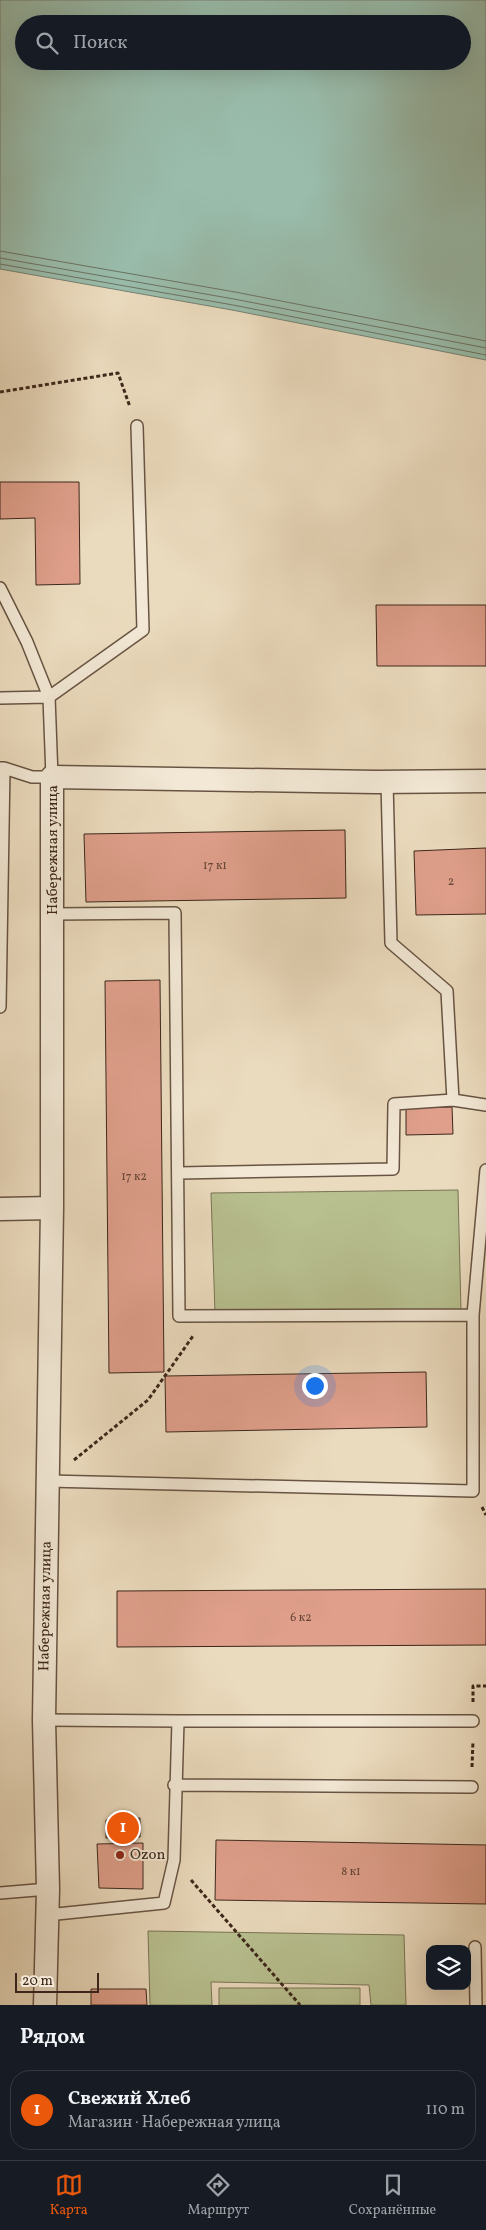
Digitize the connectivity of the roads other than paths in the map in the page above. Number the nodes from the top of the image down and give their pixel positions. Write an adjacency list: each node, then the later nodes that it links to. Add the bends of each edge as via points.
1 (137, 426): 3 (lane, via 143,630)
2 (0, 588): 3 (lane, via 27,642)
3 (48, 697): 4 (lane); 6 (lane)
4 (0, 698)
5 (2, 768): 6 (lane, via 32,777); 10 (lane)
6 (52, 777): 8 (street, Набережная улица); 9 (street, Набережная улица)
7 (486, 781): 8 (street, Набережная улица)
8 (387, 782): 11 (lane, via 391,943 447,991)
9 (53, 914): 14 (lane, via 174,913); 15 (street, Набережная улица)
10 (0, 1007)
11 (453, 1100): 12 (lane); 14 (lane, via 394,1104 393,1169)
12 (486, 1105)
13 (486, 1170): 17 (lane)
14 (179, 1173): 17 (lane, via 179,1316)
15 (52, 1208): 16 (street); 18 (street, Набережная улица)
16 (0, 1209)
17 (473, 1315): 18 (lane, via 473,1491)
18 (48, 1481): 19 (street, Набережная улица)
19 (44, 1720): 21 (lane); 24 (street, Набережная улица)
20 (473, 1720): 21 (lane)
21 (178, 1722): 22 (lane)
22 (174, 1785): 23 (lane); 26 (lane, via 174,1860 164,1903)
23 (472, 1787)
24 (48, 1889): 25 (lane); 26 (street, Набережная улица)
25 (0, 1893)
26 (47, 1915): 28 (street, Набережная улица)
27 (475, 1947): 29 (lane)
28 (45, 2005)
29 (476, 2005)

